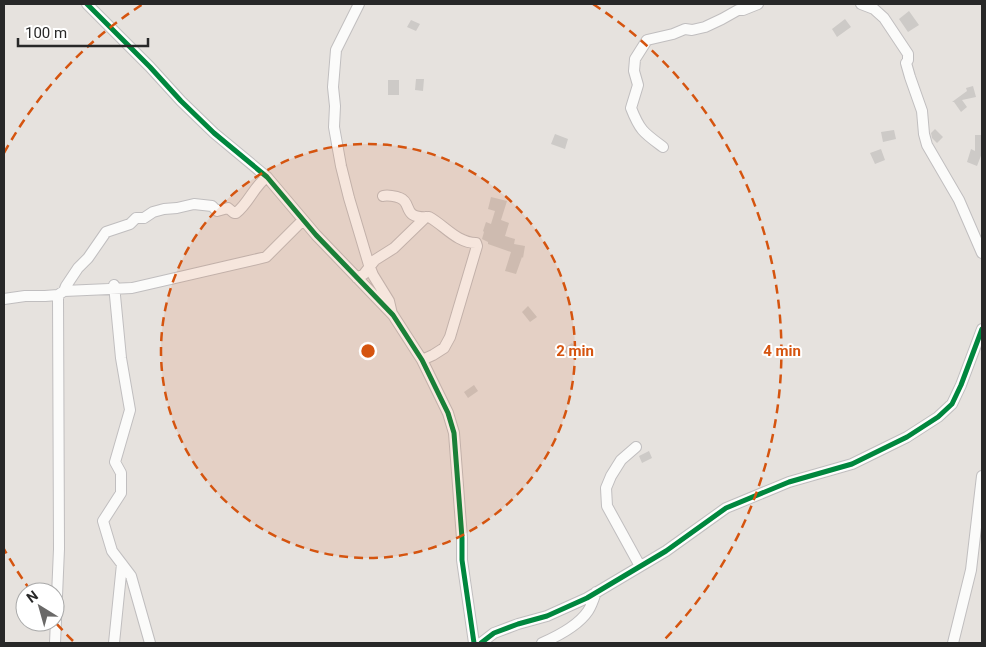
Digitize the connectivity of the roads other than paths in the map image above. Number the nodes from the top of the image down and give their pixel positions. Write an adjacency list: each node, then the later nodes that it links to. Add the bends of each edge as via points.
1 (86, 4): 6 (street, via 180,101)
2 (358, 4): 11 (street, via 336,50 334,127 349,198)
3 (758, 4): 5 (street, via 705,26 652,38 643,45 635,59 638,85 631,108 640,128)
4 (861, 4): 10 (street, via 884,18 908,54 906,63 922,110 927,145 959,200)
5 (663, 147)
6 (267, 177): 9 (street); 14 (street, via 236,213 228,208 217,211 212,206 194,204 153,212 106,232)
7 (383, 196): 8 (street, via 400,198 412,215)
8 (426, 217): 11 (street); 18 (street, via 477,246 450,337 444,348)
9 (303, 220): 12 (street); 13 (street, via 266,257 132,288)
10 (982, 253)
11 (370, 267): 12 (street); 16 (street)
12 (357, 278): 16 (street)
13 (114, 287): 14 (street); 21 (street, via 130,410 115,462 122,472 121,493 103,521 112,551)
14 (61, 293): 15 (street); 24 (street)
15 (4, 299)
16 (393, 315): 18 (street)
17 (982, 329): 22 (street, via 952,404 938,417 907,437 852,464 789,482 726,508)
18 (422, 360): 27 (street, via 448,412 454,433 462,560)
19 (636, 447): 22 (street, via 620,460 606,488 607,506)
20 (982, 476): 30 (street, via 971,570)
21 (122, 564): 25 (street); 26 (street, via 131,576)
22 (640, 566): 23 (street)
23 (596, 592): 28 (street, via 547,616 494,633); 29 (street, via 582,617 562,633)
24 (55, 643)
25 (114, 643)
26 (150, 643)
27 (474, 643)
28 (481, 643)
29 (542, 643)
30 (952, 643)

